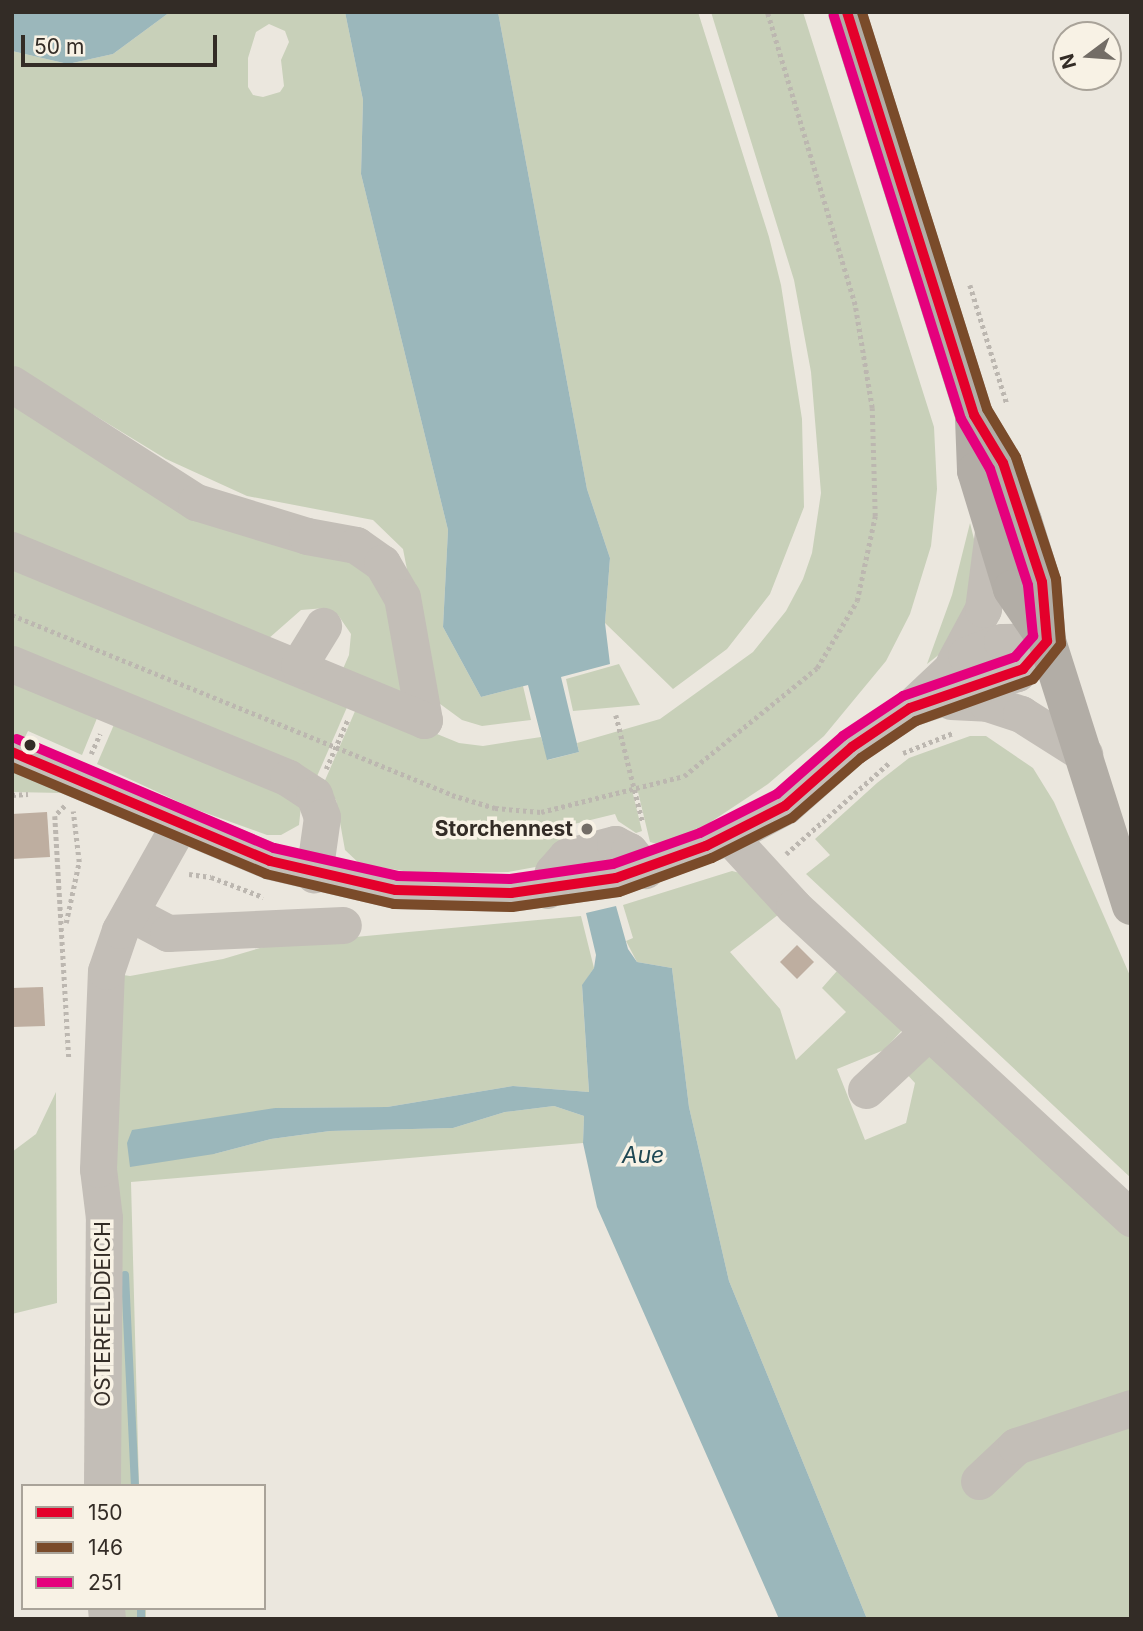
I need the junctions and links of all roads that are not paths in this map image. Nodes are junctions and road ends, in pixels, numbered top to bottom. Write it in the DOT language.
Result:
graph roads {
  1 [pos="847,12"];
  2 [pos="12,384"];
  3 [pos="974,415"];
  4 [pos="993,529"];
  5 [pos="12,550"];
  6 [pos="323,626"];
  7 [pos="1047,641"];
  8 [pos="954,663"];
  9 [pos="12,664"];
  10 [pos="299,665"];
  11 [pos="925,705"];
  12 [pos="12,752"];
  13 [pos="1084,754"];
  14 [pos="179,825"];
  15 [pos="741,848"];
  16 [pos="314,874"];
  17 [pos="1131,906"];
  18 [pos="130,913"];
  19 [pos="343,925"];
  20 [pos="929,1031"];
  21 [pos="866,1090"];
  22 [pos="1131,1218"];
  23 [pos="1131,1408"];
  24 [pos="979,1481"];
  25 [pos="102,1484"];
  1 -- 3 [label="main road"];
  2 -- 10 [label="street"];
  3 -- 4 [label="main road"];
  3 -- 7 [label="main road"];
  4 -- 7 [label="main road"];
  4 -- 8 [label="street"];
  5 -- 10 [label="street"];
  6 -- 10 [label="street"];
  7 -- 8 [label="street"];
  7 -- 11 [label="street"];
  7 -- 13 [label="main road"];
  8 -- 11 [label="street"];
  9 -- 16 [label="street"];
  11 -- 13 [label="street"];
  11 -- 15 [label="street"];
  12 -- 14 [label="street"];
  13 -- 17 [label="main road"];
  14 -- 16 [label="street"];
  14 -- 18 [label="street, OSTERFELDDEICH"];
  15 -- 16 [label="street"];
  15 -- 20 [label="street"];
  18 -- 19 [label="street"];
  18 -- 25 [label="street, OSTERFELDDEICH"];
  20 -- 21 [label="street"];
  20 -- 22 [label="street"];
  23 -- 24 [label="street"];
}
